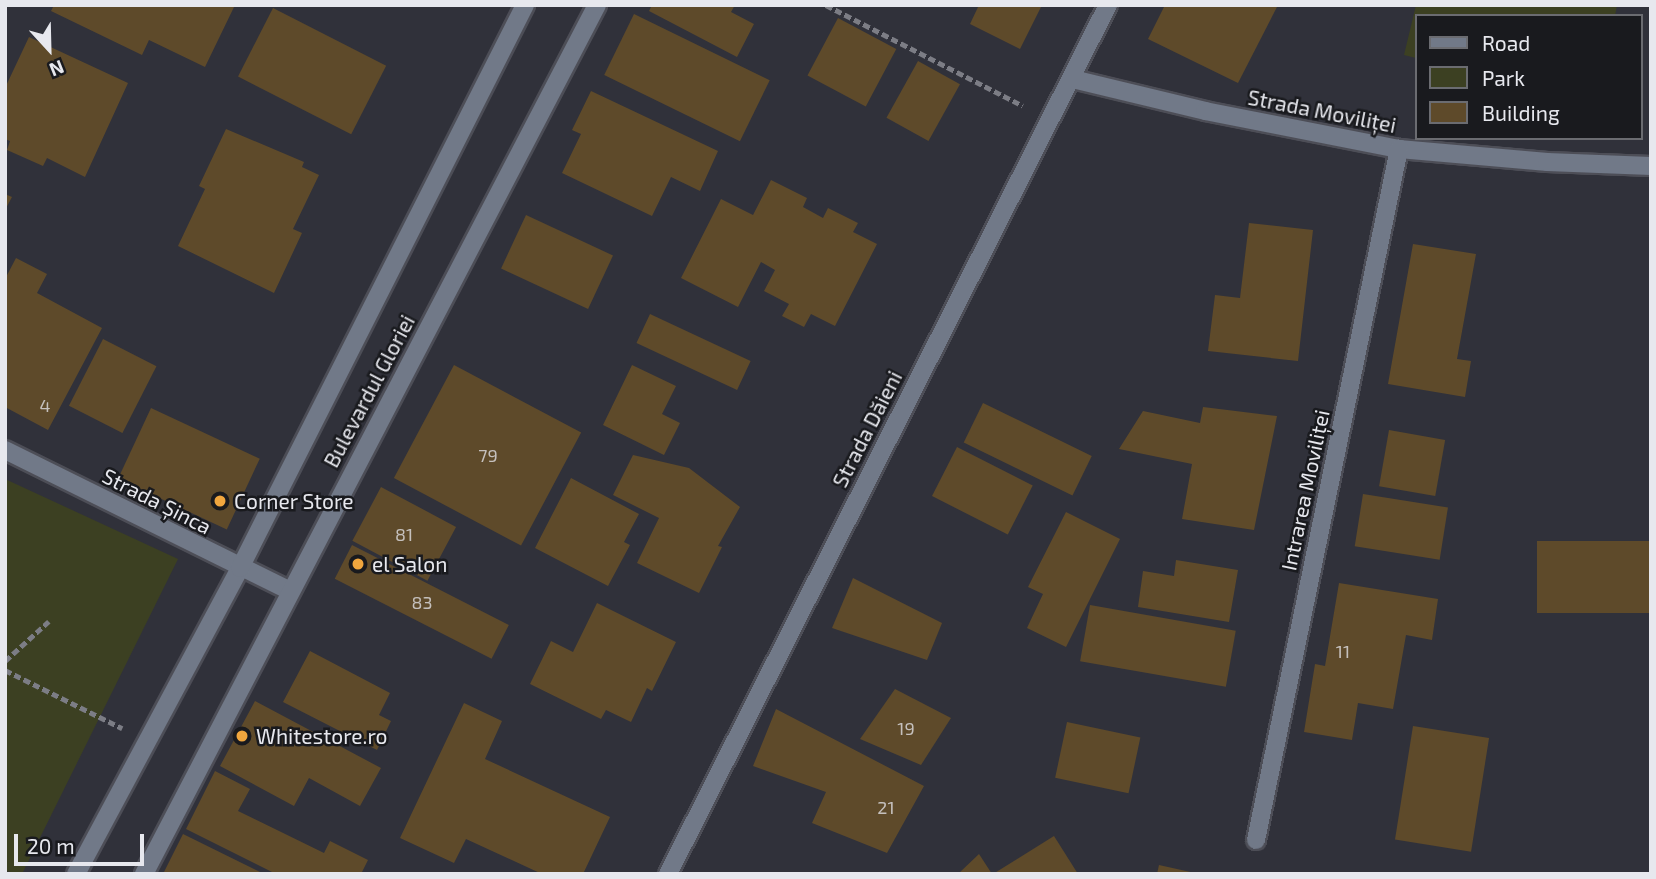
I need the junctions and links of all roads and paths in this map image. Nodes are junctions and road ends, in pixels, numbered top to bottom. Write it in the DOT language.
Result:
graph roads {
  1 [pos="525,5"];
  2 [pos="597,5"];
  3 [pos="826,5"];
  4 [pos="1108,5"];
  5 [pos="1073,79"];
  6 [pos="1049,119"];
  7 [pos="1399,149"];
  8 [pos="1651,166"];
  9 [pos="5,450"];
  10 [pos="240,568"];
  11 [pos="290,592"];
  12 [pos="49,621"];
  13 [pos="5,661"];
  14 [pos="5,670"];
  15 [pos="148,740"];
  16 [pos="1256,840"];
  17 [pos="76,874"];
  18 [pos="144,874"];
  19 [pos="668,874"];
  1 -- 10 [label="street, Bulevardul Gloriei"];
  2 -- 11 [label="street, Bulevardul Gloriei"];
  3 -- 6 [label="path"];
  4 -- 5 [label="street, Strada Dăieni"];
  5 -- 6 [label="street, Strada Dăieni"];
  5 -- 7 [label="street, Strada Moviliței"];
  6 -- 19 [label="street, Strada Dăieni"];
  7 -- 8 [label="street, Strada Moviliței"];
  7 -- 16 [label="street, Intrarea Moviliței"];
  9 -- 10 [label="street, Strada Șinca"];
  10 -- 11 [label="street, Strada Șinca"];
  10 -- 15 [label="street, Bulevardul Gloriei"];
  11 -- 18 [label="street, Bulevardul Gloriei"];
  12 -- 13 [label="path"];
  14 -- 15 [label="path"];
  15 -- 17 [label="street, Bulevardul Gloriei"];
}
